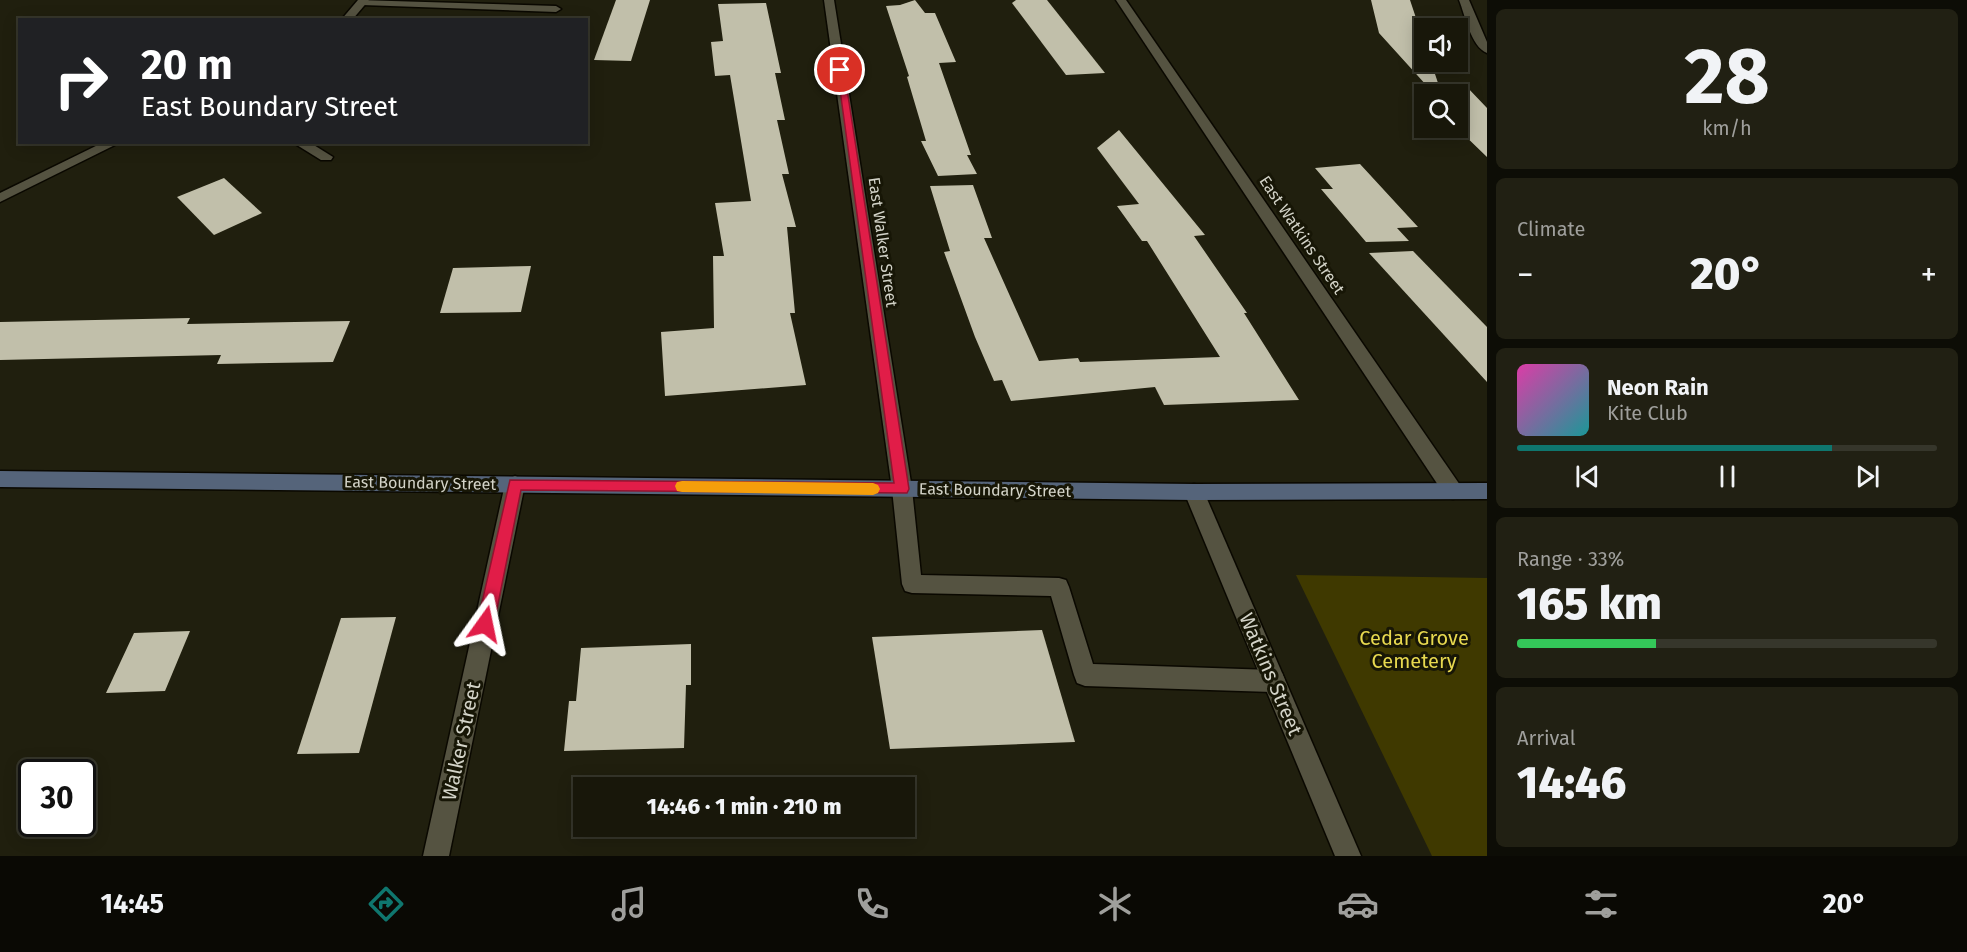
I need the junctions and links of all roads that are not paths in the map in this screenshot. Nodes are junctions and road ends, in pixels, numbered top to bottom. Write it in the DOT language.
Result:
graph roads {
  1 [pos="829,0"];
  2 [pos="1121,0"];
  3 [pos="1464,0"];
  4 [pos="363,1"];
  5 [pos="556,9"];
  6 [pos="348,18"];
  7 [pos="1487,50"];
  8 [pos="112,144"];
  9 [pos="302,144"];
  10 [pos="326,157"];
  11 [pos="0,198"];
  12 [pos="0,479"];
  13 [pos="515,484"];
  14 [pos="902,489"];
  15 [pos="1453,491"];
  16 [pos="1487,491"];
  17 [pos="1194,492"];
  18 [pos="1274,681"];
  19 [pos="436,856"];
  20 [pos="1348,856"];
  1 -- 14 [label="street, East Walker Street"];
  2 -- 15 [label="street, East Watkins Street"];
  3 -- 7 [label="street"];
  4 -- 5 [label="street"];
  4 -- 6 [label="street"];
  8 -- 11 [label="street"];
  9 -- 10 [label="street"];
  12 -- 13 [label="main road, East Boundary Street"];
  13 -- 14 [label="main road, East Boundary Street"];
  13 -- 19 [label="street, Walker Street"];
  14 -- 17 [label="main road, East Boundary Street"];
  14 -- 18 [label="street, East Walker Street"];
  15 -- 16 [label="main road, East Boundary Street"];
  15 -- 17 [label="main road, East Boundary Street"];
  17 -- 18 [label="street, Watkins Street"];
  18 -- 20 [label="street, Watkins Street"];
}
